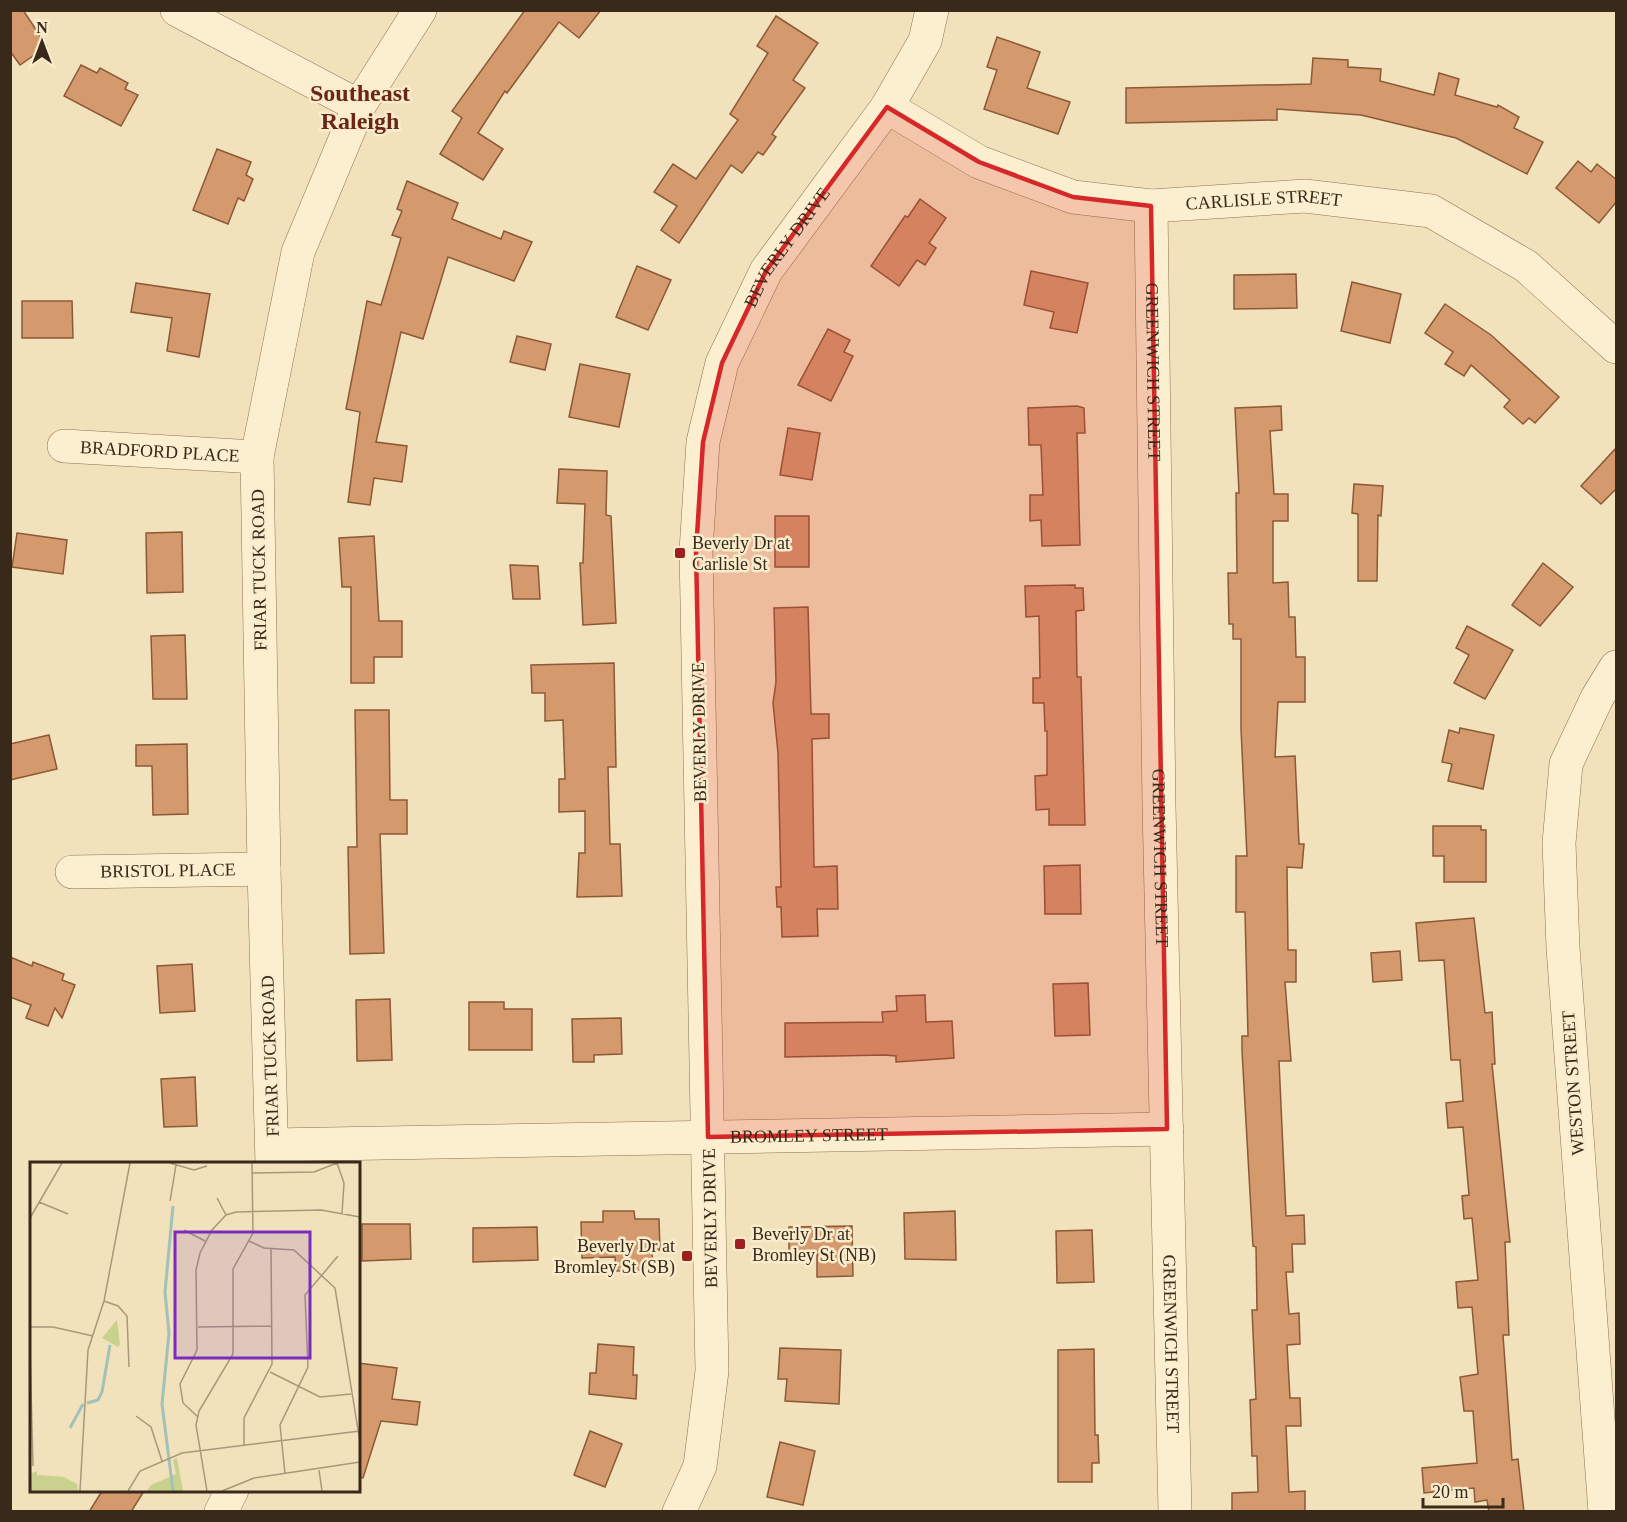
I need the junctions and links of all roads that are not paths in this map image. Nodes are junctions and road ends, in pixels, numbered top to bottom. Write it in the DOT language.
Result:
graph roads {
  1 [pos="177,10"];
  2 [pos="420,10"];
  3 [pos="932,10"];
  4 [pos="358,106"];
  5 [pos="887,107"];
  6 [pos="1151,206"];
  7 [pos="1617,347"];
  8 [pos="64,446"];
  9 [pos="257,457"];
  10 [pos="1617,667"];
  11 [pos="264,869"];
  12 [pos="72,872"];
  13 [pos="1167,1129"];
  14 [pos="708,1137"];
  15 [pos="272,1154"];
  16 [pos="231,1492"];
  17 [pos="221,1512"];
  18 [pos="679,1512"];
  19 [pos="1175,1512"];
  20 [pos="1605,1512"];
  1 -- 4 [label="street"];
  2 -- 4 [label="street, FRIAR TUCK ROAD"];
  3 -- 5 [label="street, BEVERLY DRIVE"];
  4 -- 9 [label="street, FRIAR TUCK ROAD"];
  5 -- 6 [label="street, CARLISLE STREET"];
  5 -- 14 [label="street, BEVERLY DRIVE"];
  6 -- 7 [label="street, CARLISLE STREET"];
  6 -- 13 [label="street, GREENWICH STREET"];
  8 -- 9 [label="street, BRADFORD PLACE"];
  9 -- 11 [label="street, FRIAR TUCK ROAD"];
  10 -- 20 [label="street, WESTON STREET"];
  11 -- 12 [label="street, BRISTOL PLACE"];
  11 -- 15 [label="street, FRIAR TUCK ROAD"];
  13 -- 14 [label="street, BROMLEY STREET"];
  13 -- 19 [label="street, GREENWICH STREET"];
  14 -- 15 [label="street, BROMLEY STREET"];
  14 -- 18 [label="street, BEVERLY DRIVE"];
  16 -- 17 [label="street"];
}
